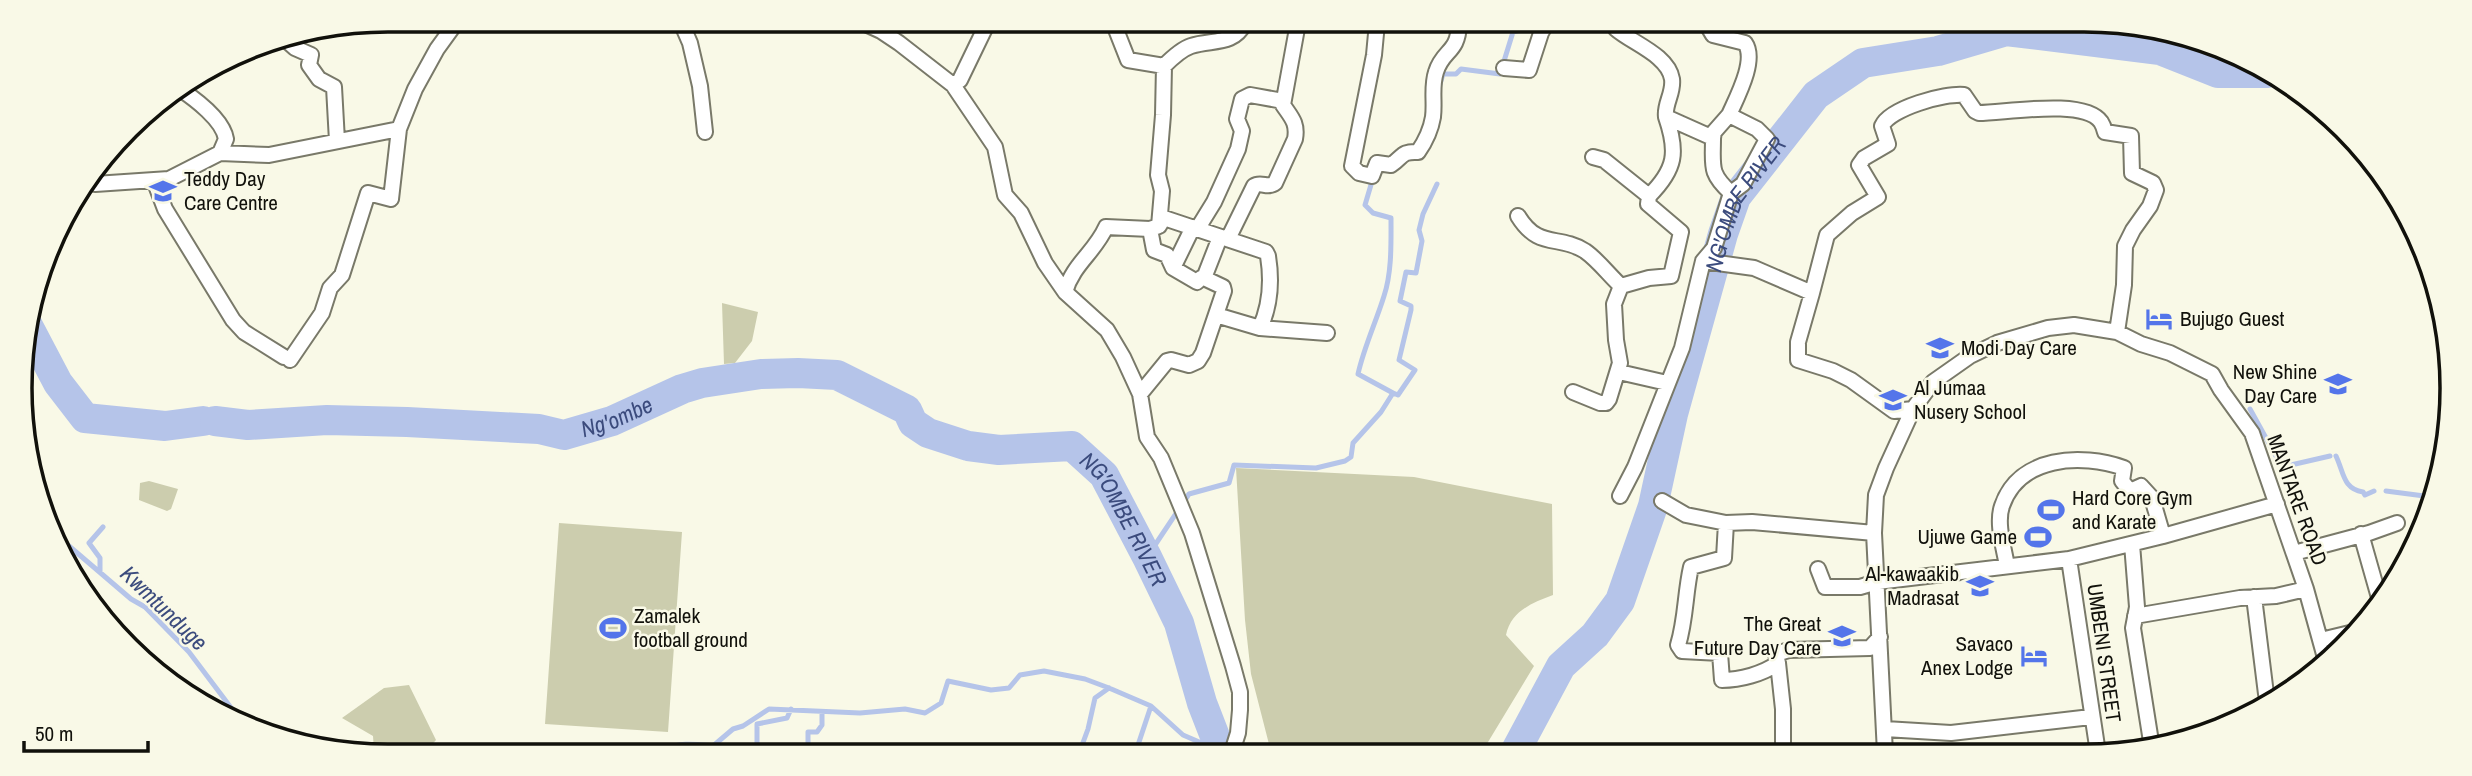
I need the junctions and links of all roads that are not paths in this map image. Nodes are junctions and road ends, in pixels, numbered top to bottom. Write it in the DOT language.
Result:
graph roads {
  1 [pos="449,32"];
  2 [pos="685,32"];
  3 [pos="883,32"];
  4 [pos="983,32"];
  5 [pos="1117,32"];
  6 [pos="1239,32"];
  7 [pos="1296,32"];
  8 [pos="1376,32"];
  9 [pos="1457,32"];
  10 [pos="1542,32"];
  11 [pos="1620,32"];
  12 [pos="1712,32"];
  13 [pos="292,45"];
  14 [pos="1164,66"];
  15 [pos="1504,68"];
  16 [pos="953,85"];
  17 [pos="187,94"];
  18 [pos="1283,102"];
  19 [pos="1729,115"];
  20 [pos="1666,117"];
  21 [pos="399,130"];
  22 [pos="705,132"];
  23 [pos="1713,138"];
  24 [pos="337,141"];
  25 [pos="220,153"];
  26 [pos="1593,157"];
  27 [pos="154,180"];
  28 [pos="96,184"];
  29 [pos="1731,193"];
  30 [pos="1649,195"];
  31 [pos="1518,216"];
  32 [pos="1154,227"];
  33 [pos="1196,227"];
  34 [pos="1224,238"];
  35 [pos="1703,261"];
  36 [pos="1173,268"];
  37 [pos="1204,278"];
  38 [pos="1621,286"];
  39 [pos="1065,292"];
  40 [pos="1812,293"];
  41 [pos="1216,315"];
  42 [pos="1260,328"];
  43 [pos="2117,332"];
  44 [pos="1327,333"];
  45 [pos="1619,373"];
  46 [pos="1668,383"];
  47 [pos="1573,392"];
  48 [pos="1140,394"];
  49 [pos="1913,409"];
  50 [pos="1620,496"];
  51 [pos="1662,501"];
  52 [pos="2277,504"];
  53 [pos="1726,523"];
  54 [pos="2397,523"];
  55 [pos="1874,533"];
  56 [pos="2361,534"];
  57 [pos="2164,536"];
  58 [pos="2132,544"];
  59 [pos="2294,553"];
  60 [pos="2069,559"];
  61 [pos="2007,566"];
  62 [pos="1818,569"];
  63 [pos="1877,582"];
  64 [pos="2306,589"];
  65 [pos="2377,590"];
  66 [pos="2254,597"];
  67 [pos="2135,616"];
  68 [pos="2340,635"];
  69 [pos="1880,637"];
  70 [pos="2321,640"];
  71 [pos="2324,652"];
  72 [pos="1777,663"];
  73 [pos="2266,694"];
  74 [pos="2091,717"];
  75 [pos="1885,729"];
  76 [pos="2150,738"];
  77 [pos="1235,744"];
  78 [pos="1783,744"];
  79 [pos="1885,744"];
  80 [pos="2096,744"];
  1 -- 21 [label="street"];
  2 -- 22 [label="street"];
  3 -- 16 [label="street"];
  4 -- 16 [label="street"];
  5 -- 14 [label="street"];
  6 -- 14 [label="street"];
  7 -- 18 [label="street"];
  8 -- 9 [label="street"];
  10 -- 15 [label="street"];
  11 -- 20 [label="street"];
  12 -- 19 [label="street"];
  13 -- 24 [label="street"];
  14 -- 32 [label="street"];
  16 -- 39 [label="street"];
  17 -- 25 [label="street"];
  18 -- 33 [label="street"];
  18 -- 34 [label="street"];
  19 -- 23 [label="street"];
  19 -- 29 [label="street"];
  20 -- 23 [label="street"];
  20 -- 30 [label="street"];
  21 -- 24 [label="street"];
  21 -- 27 [label="street"];
  23 -- 29 [label="street"];
  24 -- 25 [label="street"];
  25 -- 27 [label="street"];
  26 -- 30 [label="street"];
  27 -- 28 [label="street"];
  29 -- 35 [label="street"];
  30 -- 38 [label="street"];
  31 -- 38 [label="street"];
  32 -- 33 [label="street"];
  32 -- 36 [label="street"];
  32 -- 39 [label="street"];
  33 -- 34 [label="street"];
  33 -- 36 [label="street"];
  34 -- 37 [label="street"];
  34 -- 42 [label="street"];
  35 -- 40 [label="street"];
  35 -- 46 [label="street"];
  36 -- 37 [label="street"];
  37 -- 41 [label="street"];
  38 -- 45 [label="street"];
  39 -- 48 [label="street"];
  40 -- 43 [label="street"];
  40 -- 49 [label="street"];
  41 -- 42 [label="street"];
  41 -- 48 [label="street"];
  42 -- 44 [label="street"];
  43 -- 49 [label="street, MANTARE ROAD"];
  43 -- 52 [label="street, MANTARE ROAD"];
  45 -- 46 [label="street"];
  45 -- 47 [label="street"];
  46 -- 50 [label="street"];
  48 -- 77 [label="street"];
  49 -- 55 [label="street, MANTARE ROAD"];
  51 -- 53 [label="street"];
  52 -- 57 [label="street"];
  52 -- 59 [label="street, MANTARE ROAD"];
  53 -- 55 [label="street"];
  53 -- 72 [label="street"];
  54 -- 56 [label="street"];
  55 -- 63 [label="street, MANTARE ROAD"];
  56 -- 59 [label="street"];
  56 -- 65 [label="street"];
  57 -- 58 [label="street"];
  57 -- 61 [label="street"];
  58 -- 60 [label="street"];
  58 -- 67 [label="street"];
  59 -- 64 [label="street, MANTARE ROAD"];
  60 -- 61 [label="street"];
  60 -- 74 [label="street, UMBENI STREET"];
  61 -- 63 [label="street"];
  62 -- 63 [label="street"];
  63 -- 69 [label="street, MANTARE ROAD"];
  64 -- 66 [label="street"];
  64 -- 70 [label="street, MANTARE ROAD"];
  66 -- 67 [label="street"];
  66 -- 73 [label="street"];
  67 -- 76 [label="street"];
  68 -- 70 [label="street"];
  69 -- 72 [label="street"];
  69 -- 75 [label="street, MANTARE ROAD"];
  70 -- 71 [label="street, MANTARE ROAD"];
  72 -- 78 [label="street"];
  74 -- 75 [label="street"];
  74 -- 80 [label="street, UMBENI STREET"];
  75 -- 79 [label="street, MANTARE ROAD"];
}
